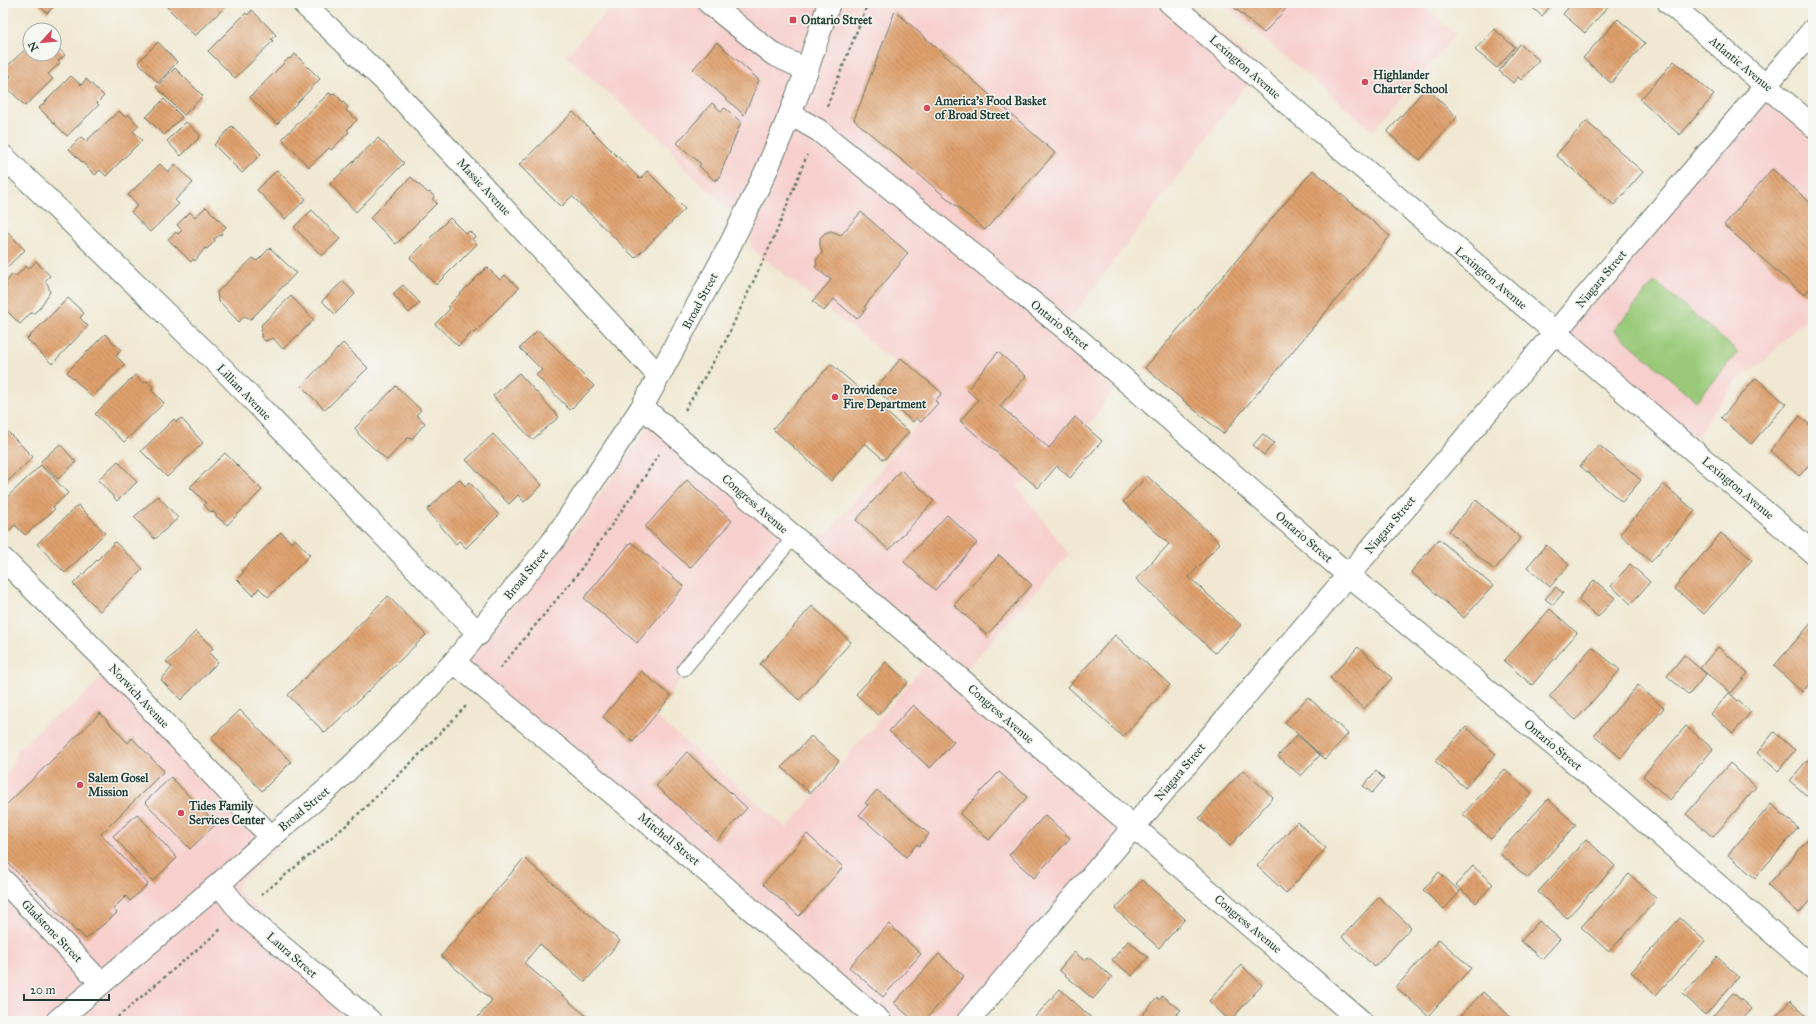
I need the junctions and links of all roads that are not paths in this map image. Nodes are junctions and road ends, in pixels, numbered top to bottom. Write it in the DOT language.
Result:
graph roads {
  1 [pos="303,3"];
  2 [pos="709,3"];
  3 [pos="829,3"];
  4 [pos="1170,3"];
  5 [pos="1669,3"];
  6 [pos="1813,30"];
  7 [pos="807,70"];
  8 [pos="1766,86"];
  9 [pos="790,114"];
  10 [pos="1813,126"];
  11 [pos="3,156"];
  12 [pos="1555,332"];
  13 [pos="659,376"];
  14 [pos="642,407"];
  15 [pos="794,537"];
  16 [pos="1813,552"];
  17 [pos="3,559"];
  18 [pos="1348,575"];
  19 [pos="479,634"];
  20 [pos="454,662"];
  21 [pos="684,669"];
  22 [pos="1134,827"];
  23 [pos="271,837"];
  24 [pos="3,880"];
  25 [pos="219,884"];
  26 [pos="1813,968"];
  27 [pos="101,983"];
  28 [pos="57,1021"];
  29 [pos="370,1021"];
  30 [pos="880,1021"];
  31 [pos="968,1021"];
  32 [pos="1361,1021"];
  1 -- 13 [label="street, Massie Avenue"];
  2 -- 7 [label="street"];
  3 -- 7 [label="street, Broad Street"];
  4 -- 12 [label="street, Lexington Avenue"];
  5 -- 8 [label="street, Atlantic Avenue"];
  6 -- 8 [label="street, Niagara Street"];
  7 -- 9 [label="street, Broad Street"];
  8 -- 10 [label="street, Atlantic Avenue"];
  8 -- 12 [label="street, Niagara Street"];
  9 -- 13 [label="street, Broad Street"];
  9 -- 18 [label="street, Ontario Street"];
  11 -- 19 [label="street, Lillian Avenue"];
  12 -- 16 [label="street, Lexington Avenue"];
  12 -- 18 [label="street, Niagara Street"];
  13 -- 14 [label="street, Broad Street"];
  14 -- 15 [label="street, Congress Avenue"];
  14 -- 19 [label="street, Broad Street"];
  15 -- 21 [label="lane"];
  15 -- 22 [label="street, Congress Avenue"];
  17 -- 23 [label="street, Norwich Avenue"];
  18 -- 22 [label="street, Niagara Street"];
  18 -- 26 [label="street, Ontario Street"];
  19 -- 20 [label="street, Broad Street"];
  20 -- 23 [label="street, Broad Street"];
  20 -- 30 [label="street, Mitchell Street"];
  22 -- 31 [label="street, Niagara Street"];
  22 -- 32 [label="street, Congress Avenue"];
  23 -- 25 [label="street, Broad Street"];
  24 -- 27 [label="street, Gladstone Street"];
  25 -- 27 [label="street, Broad Street"];
  25 -- 29 [label="street, Laura Street"];
  27 -- 28 [label="street, Broad Street"];
}
